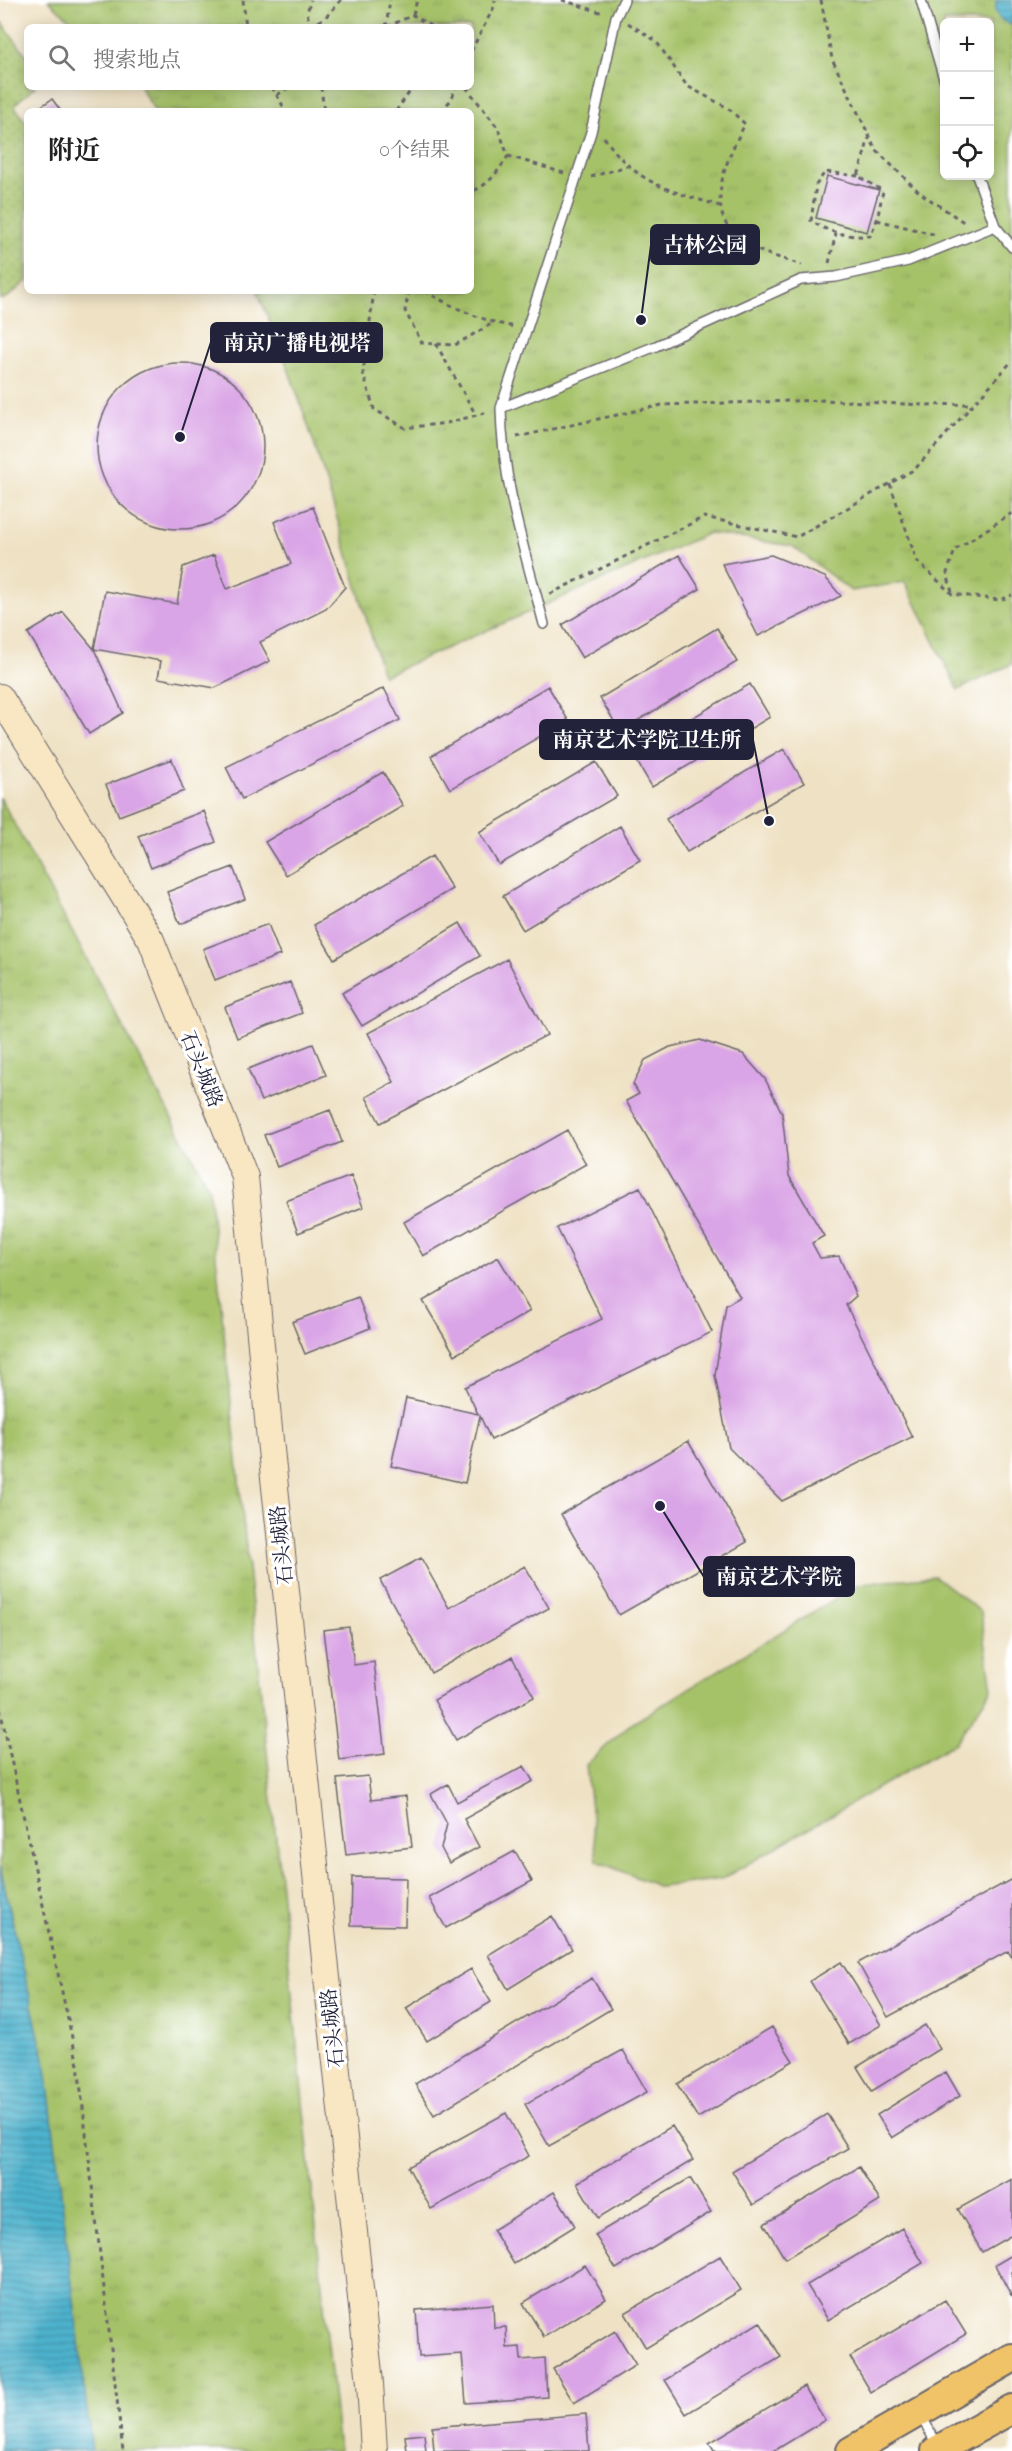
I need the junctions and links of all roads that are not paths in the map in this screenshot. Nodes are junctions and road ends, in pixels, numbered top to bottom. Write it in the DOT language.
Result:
graph roads {
  1 [pos="624,0"];
  2 [pos="921,0"];
  3 [pos="943,72"];
  4 [pos="978,180"];
  5 [pos="995,226"];
  6 [pos="1012,247"];
  7 [pos="501,408"];
  8 [pos="544,624"];
  9 [pos="0,697"];
  10 [pos="1012,2358"];
  11 [pos="1012,2409"];
  12 [pos="919,2412"];
  13 [pos="939,2450"];
  14 [pos="374,2451"];
  15 [pos="851,2451"];
  1 -- 7 [label="lane"];
  2 -- 3 [label="lane"];
  4 -- 5 [label="lane"];
  5 -- 6 [label="lane"];
  5 -- 7 [label="lane"];
  7 -- 8 [label="lane"];
  9 -- 14 [label="street, 石头城路"];
  10 -- 12 [label="main road"];
  11 -- 13 [label="main road"];
  12 -- 13 [label="lane"];
  12 -- 15 [label="main road"];
}
